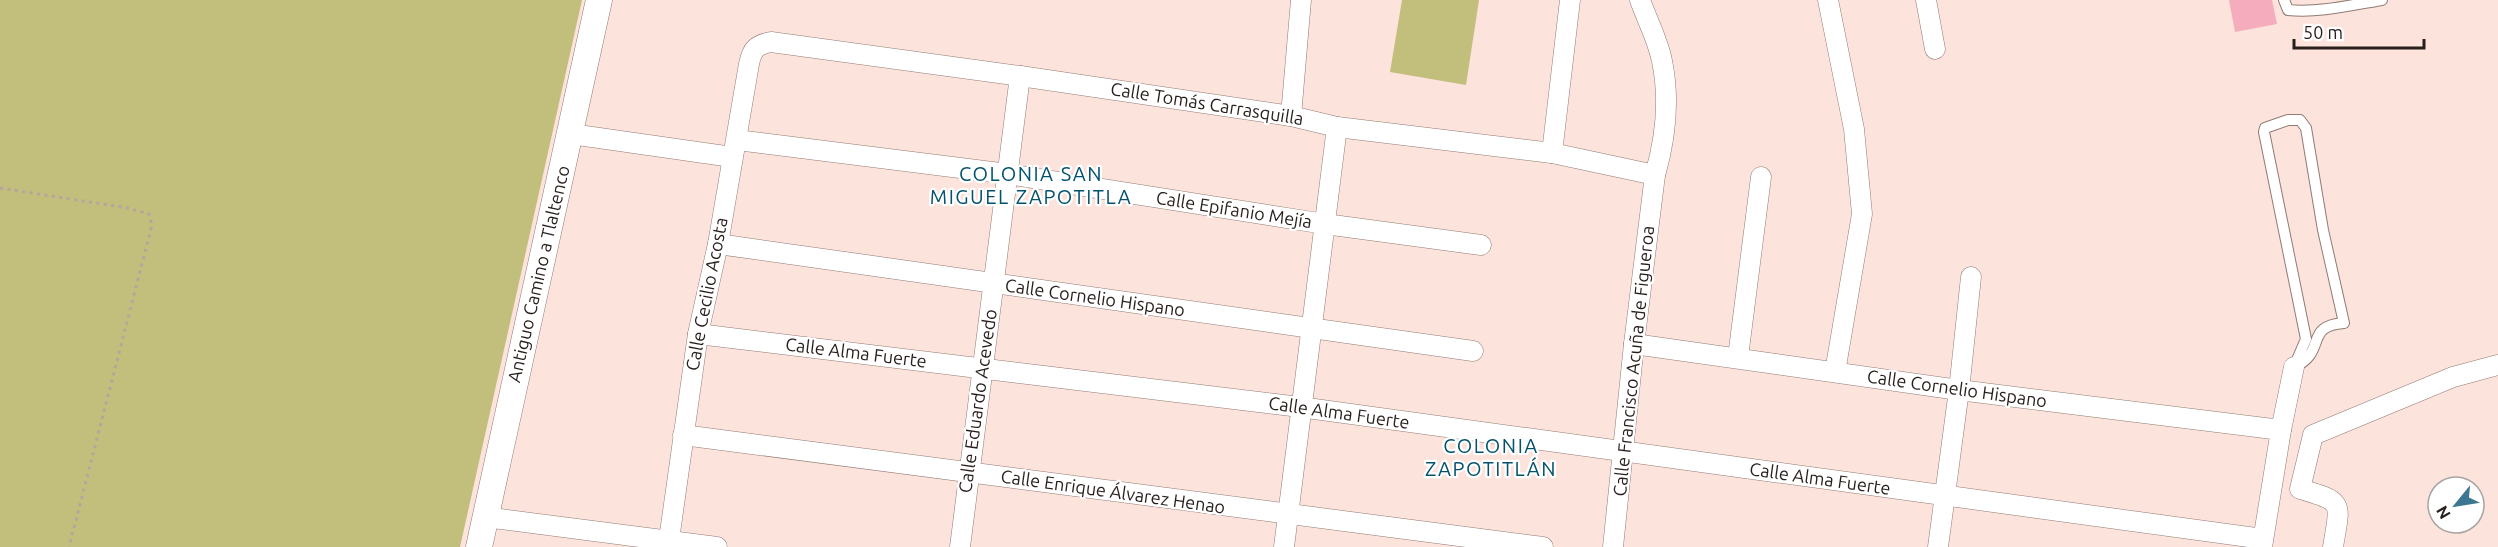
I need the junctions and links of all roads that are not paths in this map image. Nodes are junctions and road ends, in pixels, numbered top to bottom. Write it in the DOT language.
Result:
graph roads {
  1 [pos="599,0"];
  2 [pos="1301,0"];
  3 [pos="1570,0"];
  4 [pos="1640,0"];
  5 [pos="1828,0"];
  6 [pos="1926,0"];
  7 [pos="2284,0"];
  8 [pos="2382,0"];
  9 [pos="758,45"];
  10 [pos="1935,49"];
  11 [pos="1020,76"];
  12 [pos="1291,116"];
  13 [pos="1337,126"];
  14 [pos="571,134"];
  15 [pos="735,149"];
  16 [pos="1552,153"];
  17 [pos="1008,174"];
  18 [pos="1655,175"];
  19 [pos="1761,177"];
  20 [pos="1325,224"];
  21 [pos="718,243"];
  22 [pos="1481,245"];
  23 [pos="1971,277"];
  24 [pos="994,284"];
  25 [pos="1313,329"];
  26 [pos="698,334"];
  27 [pos="1634,344"];
  28 [pos="1473,351"];
  29 [pos="1738,357"];
  30 [pos="2498,365"];
  31 [pos="2294,367"];
  32 [pos="982,369"];
  33 [pos="1835,372"];
  34 [pos="1959,390"];
  35 [pos="1300,407"];
  36 [pos="2281,430"];
  37 [pos="683,435"];
  38 [pos="1623,453"];
  39 [pos="967,473"];
  40 [pos="1945,497"];
  41 [pos="1289,515"];
  42 [pos="485,517"];
  43 [pos="2263,543"];
  44 [pos="668,544"];
  45 [pos="479,547"];
  46 [pos="717,547"];
  47 [pos="960,547"];
  48 [pos="1284,547"];
  49 [pos="1543,547"];
  50 [pos="1613,547"];
  51 [pos="1938,547"];
  52 [pos="2333,547"];
  1 -- 14 [label="street, Antiguo Camino a Tlaltenco"];
  2 -- 12 [label="street"];
  3 -- 16 [label="street"];
  4 -- 18 [label="street, Calle Francisco Acuña de Figueroa"];
  5 -- 33 [label="street"];
  6 -- 10 [label="street"];
  7 -- 8 [label="lane"];
  9 -- 11 [label="street, Calle Tomás Carrasquilla"];
  9 -- 15 [label="street, Calle Cecilio Acosta"];
  11 -- 12 [label="street, Calle Tomás Carrasquilla"];
  11 -- 17 [label="street, Calle Eduardo Acevedo"];
  12 -- 13 [label="street, Calle Tomás Carrasquilla"];
  13 -- 16 [label="street, Calle Tomás Carrasquilla"];
  13 -- 20 [label="street"];
  14 -- 15 [label="street, Calle Epifanio Mejía"];
  14 -- 42 [label="street, Antiguo Camino a Tlaltenco"];
  15 -- 17 [label="street, Calle Epifanio Mejía"];
  15 -- 21 [label="street, Calle Cecilio Acosta"];
  16 -- 18 [label="street, Calle Tomás Carrasquilla"];
  17 -- 20 [label="street, Calle Epifanio Mejía"];
  17 -- 24 [label="street, Calle Eduardo Acevedo"];
  18 -- 27 [label="street, Calle Francisco Acuña de Figueroa"];
  19 -- 29 [label="street"];
  20 -- 22 [label="street, Calle Epifanio Mejía"];
  20 -- 25 [label="street"];
  21 -- 24 [label="street, Calle Cornelio Hispano"];
  21 -- 26 [label="street, Calle Cecilio Acosta"];
  23 -- 34 [label="street"];
  24 -- 25 [label="street, Calle Cornelio Hispano"];
  24 -- 32 [label="street, Calle Eduardo Acevedo"];
  25 -- 28 [label="street, Calle Cornelio Hispano"];
  25 -- 35 [label="street"];
  26 -- 32 [label="street, Calle Alma Fuerte"];
  26 -- 37 [label="street, Calle Cecilio Acosta"];
  27 -- 29 [label="street, Calle Cornelio Hispano"];
  27 -- 38 [label="street, Calle Francisco Acuña de Figueroa"];
  29 -- 33 [label="street, Calle Cornelio Hispano"];
  30 -- 52 [label="street"];
  31 -- 31 [label="lane"];
  31 -- 36 [label="street"];
  32 -- 35 [label="street, Calle Alma Fuerte"];
  32 -- 39 [label="street, Calle Eduardo Acevedo"];
  33 -- 34 [label="street, Calle Cornelio Hispano"];
  34 -- 36 [label="street, Calle Cornelio Hispano"];
  34 -- 40 [label="street"];
  35 -- 38 [label="street, Calle Alma Fuerte"];
  35 -- 41 [label="street"];
  36 -- 43 [label="street"];
  37 -- 39 [label="street, Calle Enrique Álvarez Henao"];
  37 -- 44 [label="street, Calle Cecilio Acosta"];
  38 -- 40 [label="street, Calle Alma Fuerte"];
  38 -- 50 [label="street, Calle Francisco Acuña de Figueroa"];
  39 -- 41 [label="street, Calle Enrique Álvarez Henao"];
  39 -- 47 [label="street, Calle Eduardo Acevedo"];
  40 -- 43 [label="street, Calle Alma Fuerte"];
  40 -- 51 [label="street"];
  41 -- 48 [label="street"];
  41 -- 49 [label="street, Calle Enrique Álvarez Henao"];
  42 -- 44 [label="street"];
  42 -- 45 [label="street, Antiguo Camino a Tlaltenco"];
  44 -- 46 [label="street"];
}
